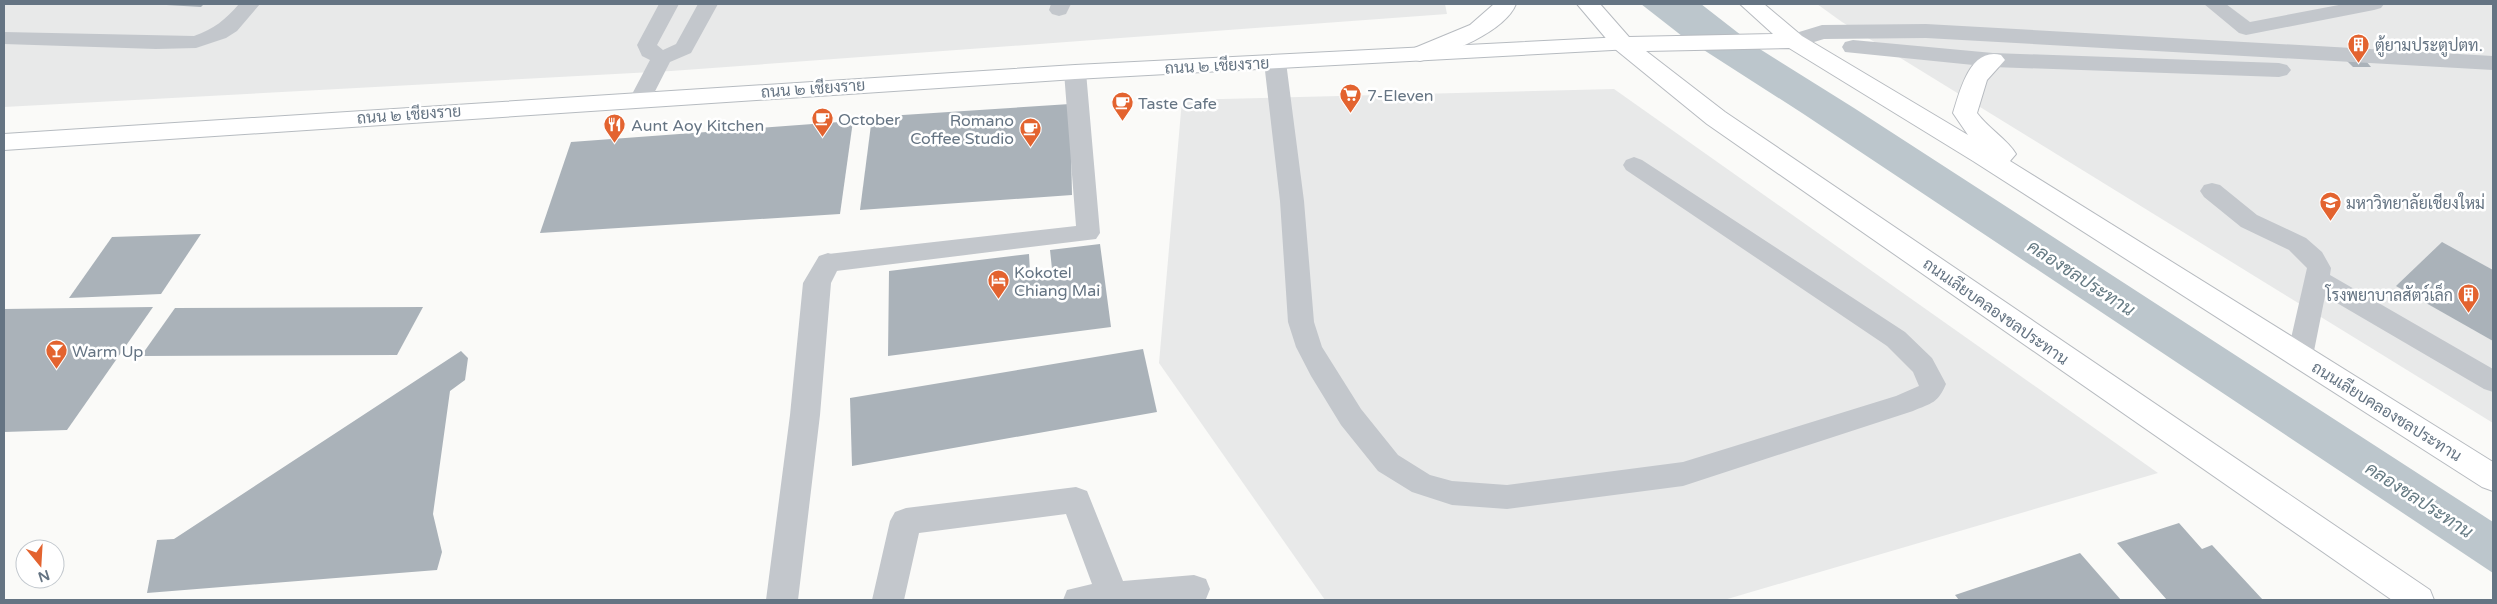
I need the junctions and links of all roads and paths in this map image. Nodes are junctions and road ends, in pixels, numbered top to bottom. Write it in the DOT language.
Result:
graph roads {
  1 [pos="250,4"];
  2 [pos="669,4"];
  3 [pos="708,4"];
  4 [pos="1504,4"];
  5 [pos="1588,4"];
  6 [pos="1751,4"];
  7 [pos="2214,4"];
  8 [pos="2374,4"];
  9 [pos="4,38"];
  10 [pos="1786,42"];
  11 [pos="1623,44"];
  12 [pos="1420,54"];
  13 [pos="662,58"];
  14 [pos="1993,60"];
  15 [pos="1275,62"];
  16 [pos="2493,64"];
  17 [pos="1075,72"];
  18 [pos="2493,77"];
  19 [pos="642,98"];
  20 [pos="4,142"];
  21 [pos="1634,165"];
  22 [pos="2212,191"];
  23 [pos="2066,208"];
  24 [pos="828,263"];
  25 [pos="2317,278"];
  26 [pos="2300,356"];
  27 [pos="2493,382"];
  28 [pos="2493,478"];
  29 [pos="1194,589"];
  30 [pos="1113,597"];
  31 [pos="782,600"];
  32 [pos="888,600"];
  33 [pos="1079,600"];
  34 [pos="2418,600"];
  1 -- 9 [label="lane"];
  2 -- 13 [label="lane"];
  3 -- 13 [label="lane"];
  4 -- 12 [label="main road"];
  5 -- 11 [label="main road, ถนนเลียบคลองชลประทาน"];
  6 -- 10 [label="main road, ถนนเลียบคลองชลประทาน"];
  7 -- 8 [label="lane"];
  10 -- 11 [label="main road, ถนน ๒ เชียงราย"];
  10 -- 14 [label="street"];
  10 -- 16 [label="street"];
  10 -- 23 [label="main road, ถนนเลียบคลองชลประทาน"];
  11 -- 12 [label="main road, ถนน ๒ เชียงราย"];
  11 -- 34 [label="main road, ถนนเลียบคลองชลประทาน"];
  12 -- 15 [label="main road, ถนน ๒ เชียงราย"];
  13 -- 19 [label="lane"];
  14 -- 18 [label="street"];
  14 -- 23 [label="main road"];
  15 -- 17 [label="main road, ถนน ๒ เชียงราย"];
  15 -- 21 [label="lane"];
  17 -- 19 [label="main road, ถนน ๒ เชียงราย"];
  17 -- 24 [label="lane"];
  19 -- 20 [label="main road, ถนน ๒ เชียงราย"];
  22 -- 25 [label="lane"];
  23 -- 26 [label="main road, ถนนเลียบคลองชลประทาน"];
  24 -- 31 [label="street"];
  25 -- 26 [label="lane"];
  25 -- 27 [label="lane"];
  26 -- 28 [label="main road, ถนนเลียบคลองชลประทาน"];
  29 -- 30 [label="street"];
  30 -- 32 [label="street"];
  30 -- 33 [label="street"];
}
